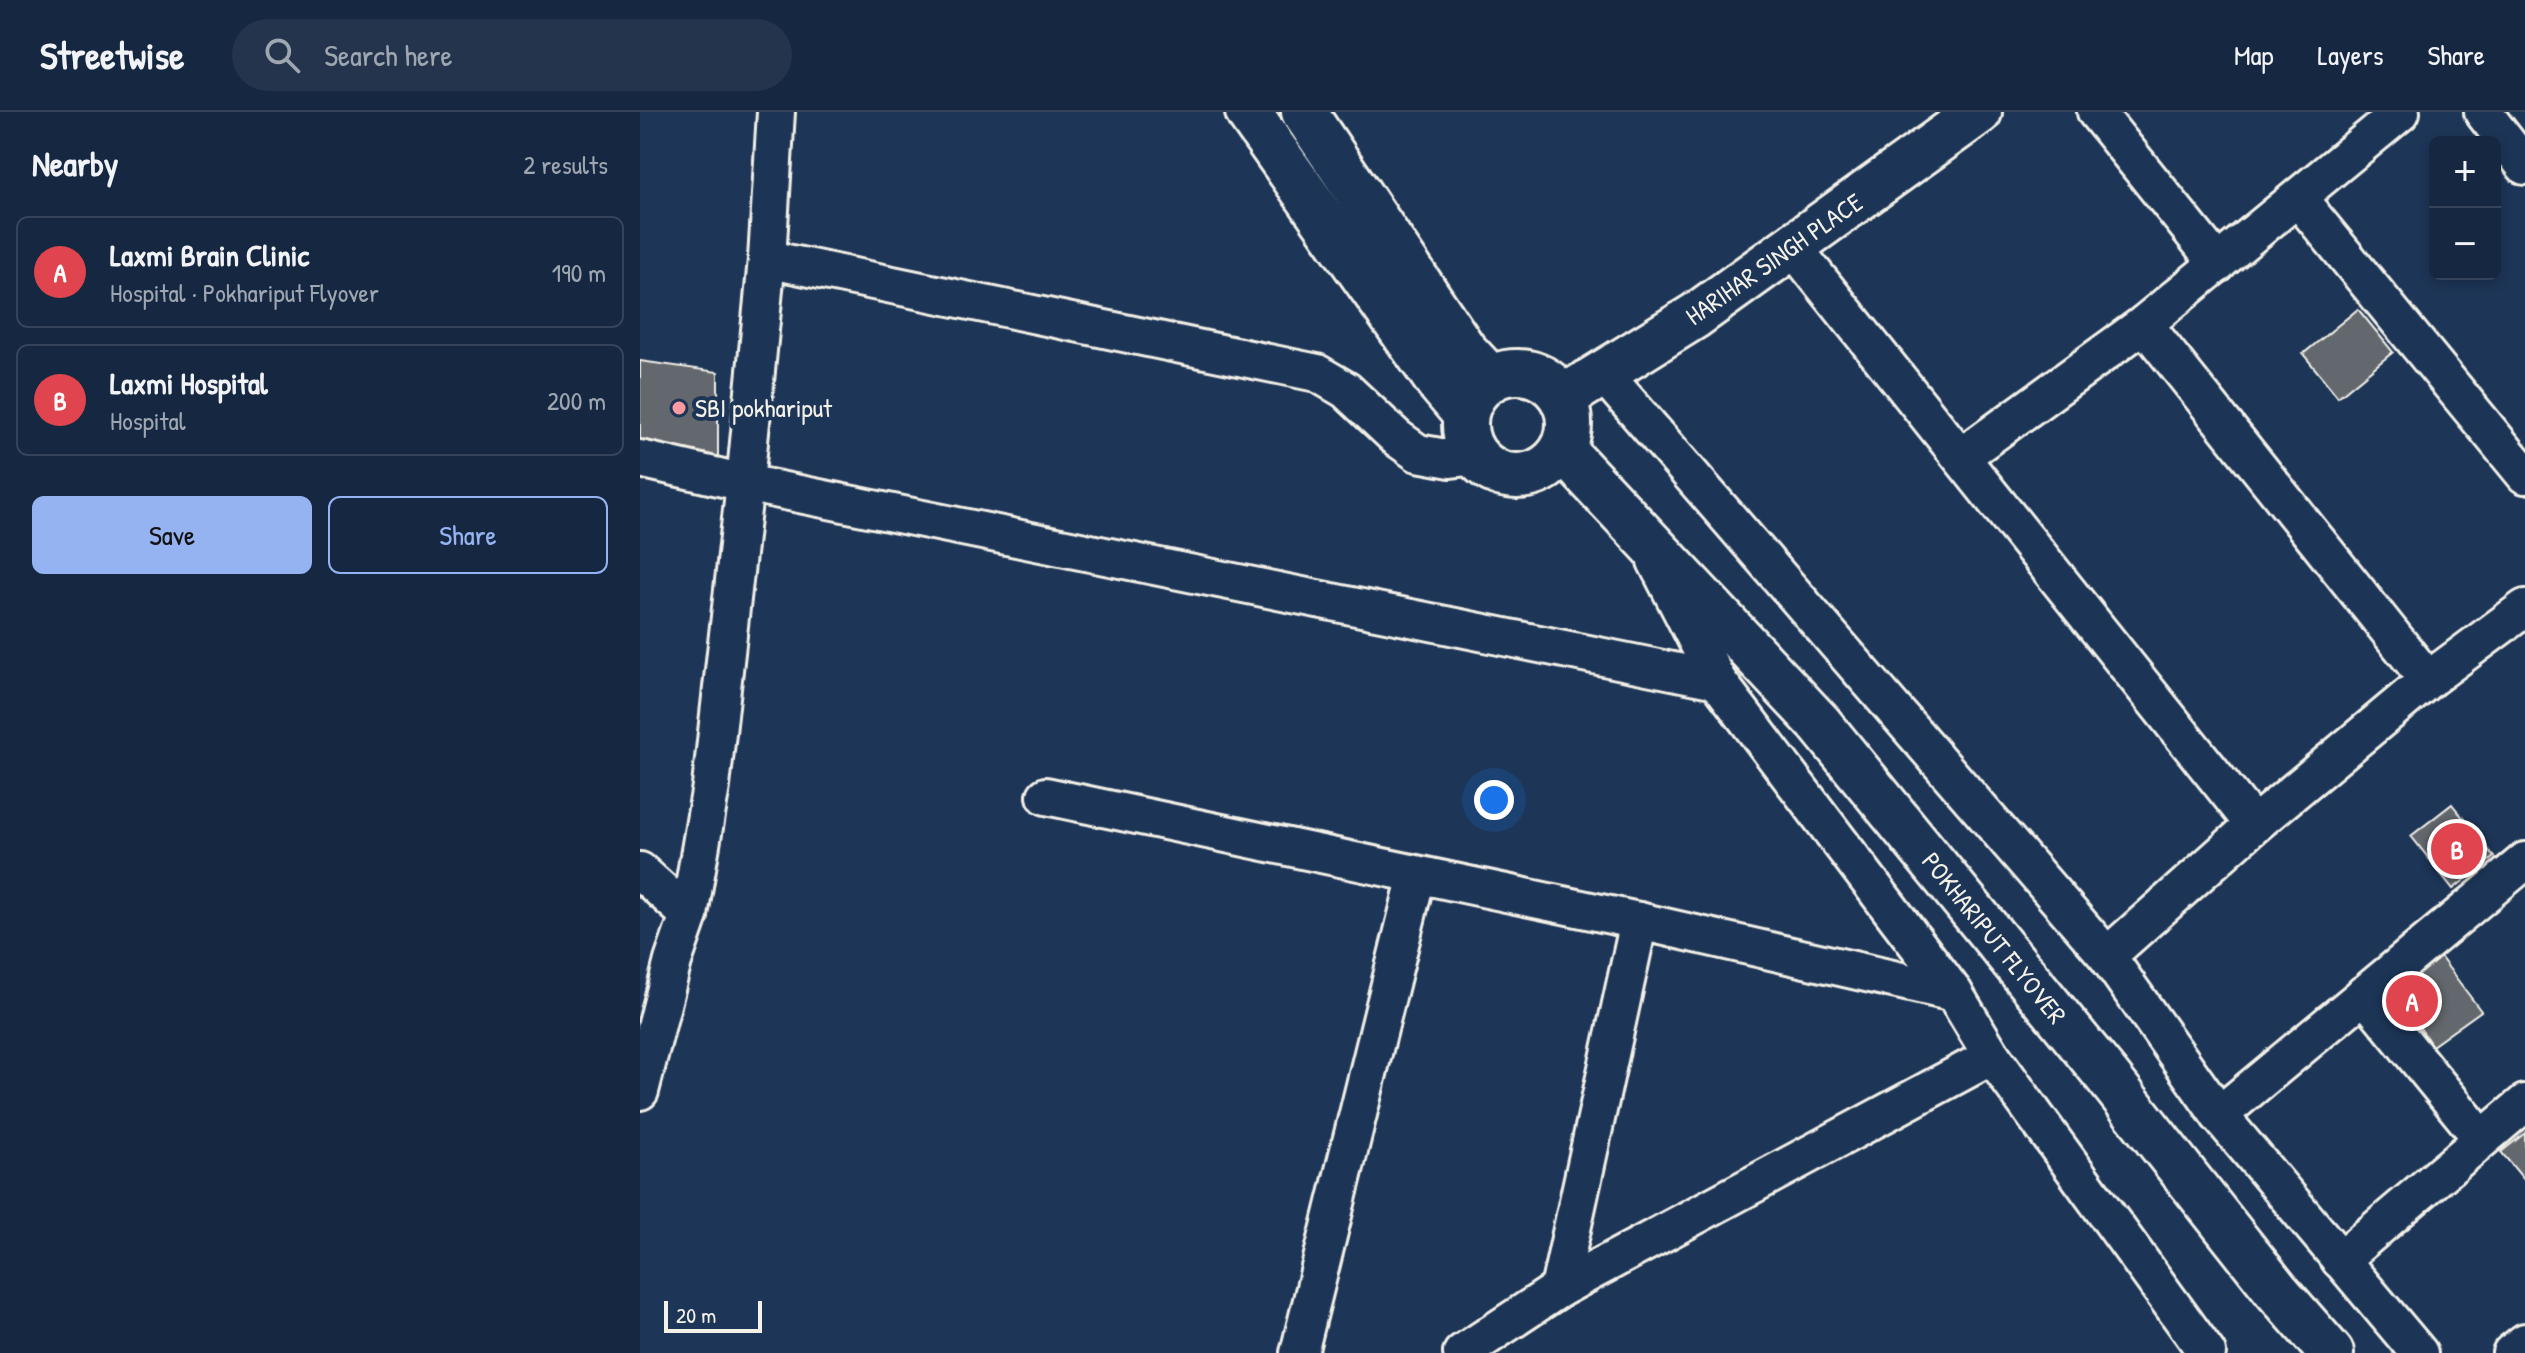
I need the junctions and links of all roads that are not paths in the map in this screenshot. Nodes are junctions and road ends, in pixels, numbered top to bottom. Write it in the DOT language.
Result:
graph roads {
  1 [pos="776,112"];
  2 [pos="1304,112"];
  3 [pos="1979,112"];
  4 [pos="2096,112"];
  5 [pos="2401,112"];
  6 [pos="2483,112"];
  7 [pos="1241,114"];
  8 [pos="2525,166"];
  9 [pos="2298,198"];
  10 [pos="1793,247"];
  11 [pos="767,259"];
  12 [pos="2218,264"];
  13 [pos="2144,324"];
  14 [pos="1602,372"];
  15 [pos="1491,379"];
  16 [pos="1563,398"];
  17 [pos="1465,414"];
  18 [pos="1563,450"];
  19 [pos="1476,456"];
  20 [pos="1961,457"];
  21 [pos="640,459"];
  22 [pos="2525,475"];
  23 [pos="745,483"];
  24 [pos="1642,535"];
  25 [pos="2525,608"];
  26 [pos="1717,680"];
  27 [pos="2428,680"];
  28 [pos="1046,796"];
  29 [pos="2254,825"];
  30 [pos="2525,861"];
  31 [pos="640,871"];
  32 [pos="1417,875"];
  33 [pos="689,915"];
  34 [pos="1639,921"];
  35 [pos="2107,956"];
  36 [pos="1954,993"];
  37 [pos="2364,994"];
  38 [pos="1992,1056"];
  39 [pos="640,1091"];
  40 [pos="2525,1103"];
  41 [pos="2219,1115"];
  42 [pos="2482,1139"];
  43 [pos="2340,1260"];
  44 [pos="1559,1289"];
  45 [pos="2525,1342"];
  46 [pos="1299,1353"];
  47 [pos="1462,1353"];
  48 [pos="2207,1353"];
  49 [pos="2331,1353"];
  50 [pos="2419,1353"];
  51 [pos="2511,1353"];
  1 -- 11 [label="street"];
  2 -- 15 [label="main road"];
  3 -- 10 [label="main road, HARIHAR SINGH PLACE"];
  4 -- 12 [label="street"];
  5 -- 9 [label="street"];
  6 -- 8 [label="street"];
  7 -- 17 [label="main road"];
  9 -- 12 [label="street"];
  9 -- 22 [label="street"];
  10 -- 14 [label="main road, HARIHAR SINGH PLACE"];
  10 -- 20 [label="street"];
  11 -- 19 [label="street"];
  11 -- 23 [label="street"];
  12 -- 13 [label="street"];
  13 -- 20 [label="street"];
  13 -- 27 [label="street"];
  14 -- 16 [label="main road, HARIHAR SINGH PLACE"];
  14 -- 35 [label="street"];
  15 -- 16 [label="main road"];
  15 -- 17 [label="main road"];
  16 -- 18 [label="main road"];
  17 -- 19 [label="main road"];
  18 -- 19 [label="main road"];
  18 -- 24 [label="main road, POKHARIPUT FLYOVER"];
  20 -- 29 [label="street"];
  21 -- 23 [label="street"];
  23 -- 26 [label="street"];
  23 -- 33 [label="street"];
  24 -- 26 [label="street"];
  24 -- 49 [label="main road, POKHARIPUT FLYOVER"];
  25 -- 27 [label="street"];
  26 -- 36 [label="street"];
  27 -- 29 [label="street"];
  28 -- 32 [label="street"];
  29 -- 35 [label="street"];
  30 -- 37 [label="street"];
  31 -- 33 [label="street"];
  32 -- 34 [label="street"];
  32 -- 46 [label="street"];
  33 -- 39 [label="street"];
  34 -- 36 [label="street"];
  34 -- 44 [label="street"];
  35 -- 41 [label="street"];
  36 -- 38 [label="street"];
  37 -- 41 [label="street"];
  37 -- 42 [label="street"];
  38 -- 44 [label="street"];
  38 -- 48 [label="street"];
  40 -- 42 [label="street"];
  41 -- 43 [label="street"];
  42 -- 43 [label="street"];
  43 -- 50 [label="street"];
  44 -- 47 [label="street"];
  45 -- 51 [label="street"];
}
